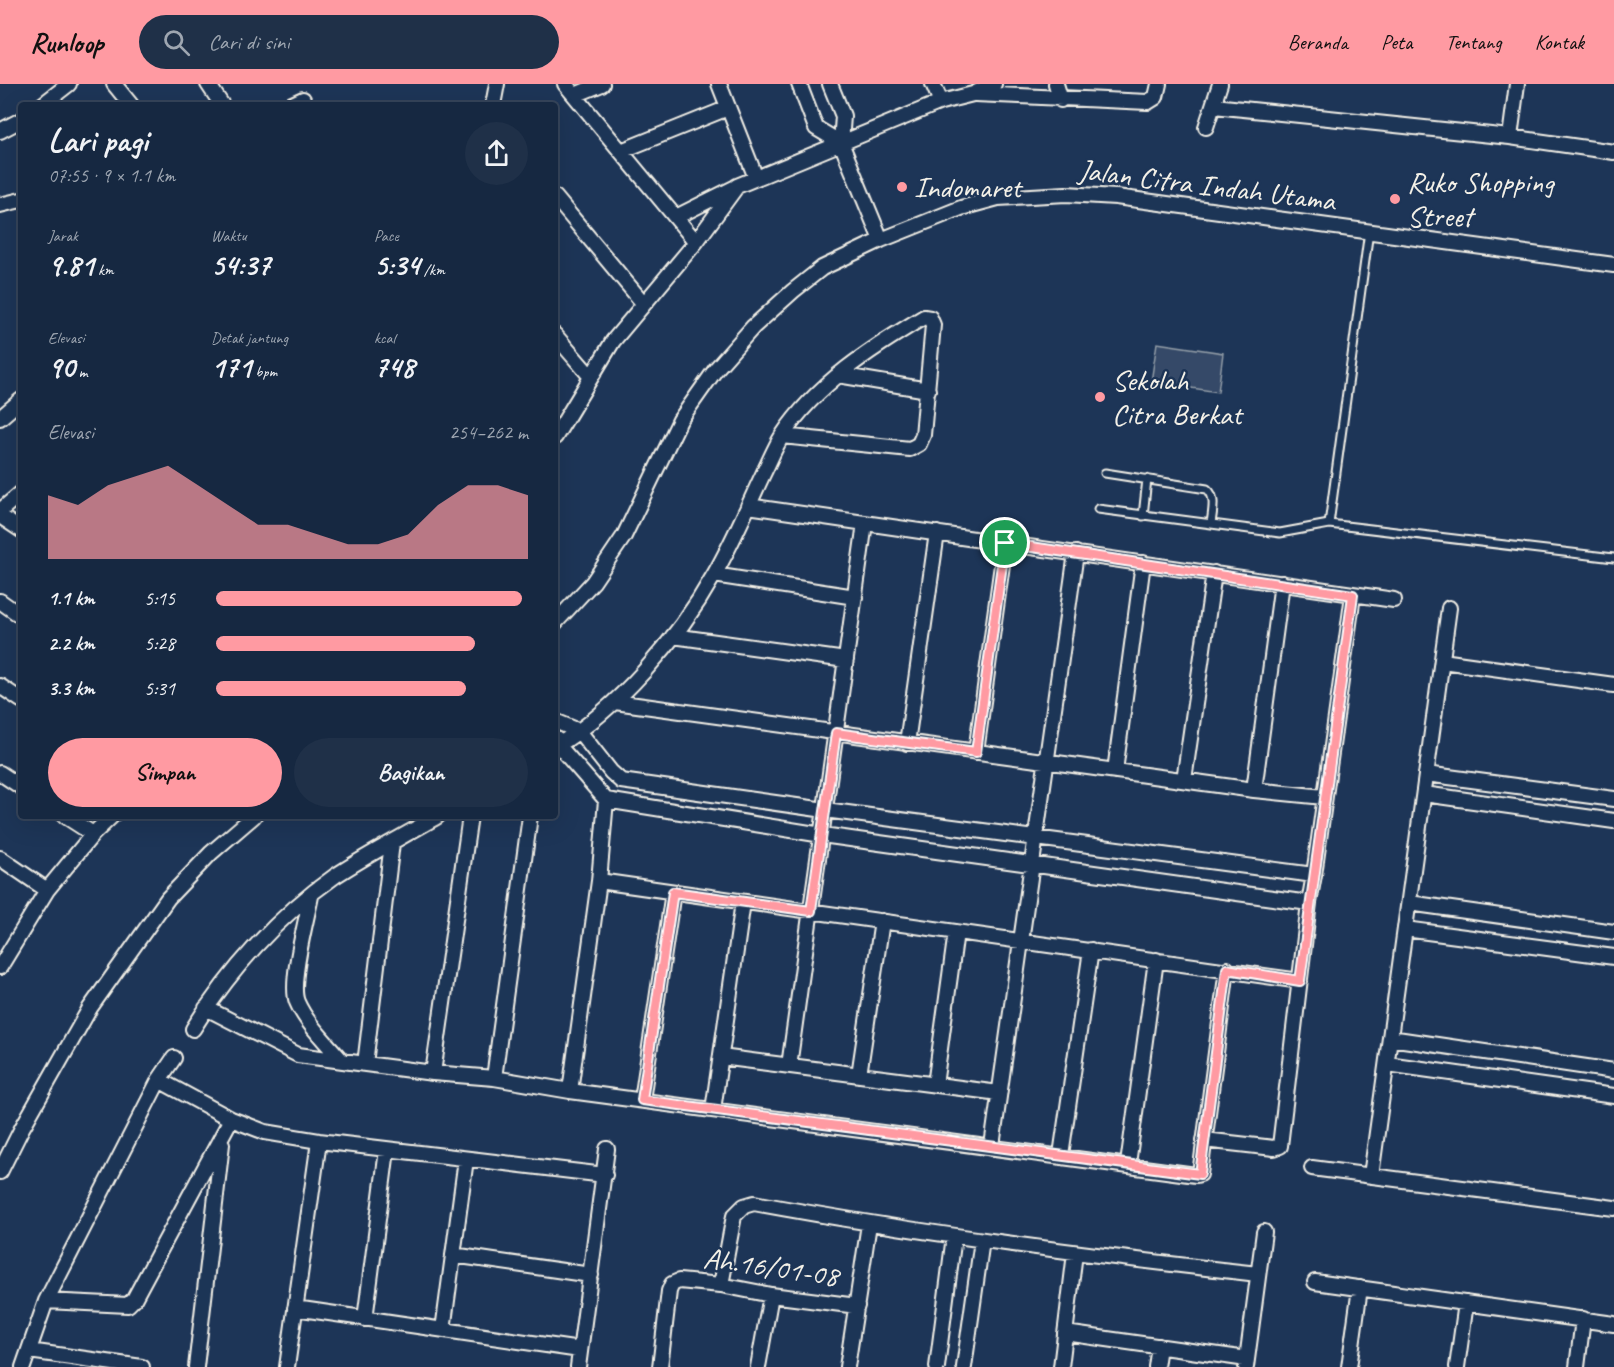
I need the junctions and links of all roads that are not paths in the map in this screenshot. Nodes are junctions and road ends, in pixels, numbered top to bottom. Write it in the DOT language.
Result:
graph roads {
  1 [pos="69,84"];
  2 [pos="114,84"];
  3 [pos="208,84"];
  4 [pos="497,84"];
  5 [pos="565,84"];
  6 [pos="602,84"];
  7 [pos="718,84"];
  8 [pos="799,84"];
  9 [pos="830,84"];
  10 [pos="933,84"];
  11 [pos="994,84"];
  12 [pos="1056,84"];
  13 [pos="1159,84"];
  14 [pos="1220,84"];
  15 [pos="1517,84"];
  16 [pos="973,94"];
  17 [pos="575,95"];
  18 [pos="1061,100"];
  19 [pos="47,102"];
  20 [pos="128,102"];
  21 [pos="220,102"];
  22 [pos="494,102"];
  23 [pos="941,102"];
  24 [pos="1214,106"];
  25 [pos="728,108"];
  26 [pos="18,122"];
  27 [pos="1206,127"];
  28 [pos="0,131"];
  29 [pos="1510,137"];
  30 [pos="841,143"];
  31 [pos="621,151"];
  32 [pos="1614,152"];
  33 [pos="756,178"];
  34 [pos="737,186"];
  35 [pos="558,201"];
  36 [pos="18,202"];
  37 [pos="0,205"];
  38 [pos="676,217"];
  39 [pos="1369,231"];
  40 [pos="881,240"];
  41 [pos="696,242"];
  42 [pos="1614,265"];
  43 [pos="644,304"];
  44 [pos="558,338"];
  45 [pos="838,375"];
  46 [pos="591,377"];
  47 [pos="928,390"];
  48 [pos="18,403"];
  49 [pos="0,418"];
  50 [pos="558,432"];
  51 [pos="782,436"];
  52 [pos="1105,473"];
  53 [pos="1147,479"];
  54 [pos="18,496"];
  55 [pos="748,506"];
  56 [pos="1098,509"];
  57 [pos="0,511"];
  58 [pos="0,516"];
  59 [pos="1143,516"];
  60 [pos="865,523"];
  61 [pos="1211,524"];
  62 [pos="1329,524"];
  63 [pos="18,528"];
  64 [pos="937,533"];
  65 [pos="1005,543"];
  66 [pos="1076,553"];
  67 [pos="1614,558"];
  68 [pos="1143,563"];
  69 [pos="1214,573"];
  70 [pos="714,575"];
  71 [pos="1282,583"];
  72 [pos="1353,595"];
  73 [pos="855,597"];
  74 [pos="1394,600"];
  75 [pos="0,601"];
  76 [pos="1449,608"];
  77 [pos="18,614"];
  78 [pos="558,620"];
  79 [pos="674,636"];
  80 [pos="846,660"];
  81 [pos="1442,661"];
  82 [pos="1614,685"];
  83 [pos="0,686"];
  84 [pos="18,698"];
  85 [pos="615,702"];
  86 [pos="558,722"];
  87 [pos="579,731"];
  88 [pos="836,733"];
  89 [pos="558,742"];
  90 [pos="907,742"];
  91 [pos="558,745"];
  92 [pos="976,752"];
  93 [pos="1047,762"];
  94 [pos="1115,771"];
  95 [pos="0,773"];
  96 [pos="1426,774"];
  97 [pos="1184,780"];
  98 [pos="18,785"];
  99 [pos="1254,790"];
  100 [pos="1424,794"];
  101 [pos="1324,797"];
  102 [pos="1614,799"];
  103 [pos="606,800"];
  104 [pos="825,810"];
  105 [pos="70,819"];
  106 [pos="109,819"];
  107 [pos="251,819"];
  108 [pos="433,819"];
  109 [pos="470,819"];
  110 [pos="530,819"];
  111 [pos="1614,821"];
  112 [pos="93,834"];
  113 [pos="822,835"];
  114 [pos="1036,839"];
  115 [pos="392,843"];
  116 [pos="0,858"];
  117 [pos="1032,864"];
  118 [pos="1314,875"];
  119 [pos="599,881"];
  120 [pos="47,891"];
  121 [pos="673,892"];
  122 [pos="311,896"];
  123 [pos="743,902"];
  124 [pos="1309,903"];
  125 [pos="1409,903"];
  126 [pos="811,911"];
  127 [pos="882,921"];
  128 [pos="1405,929"];
  129 [pos="956,932"];
  130 [pos="1614,932"];
  131 [pos="1021,941"];
  132 [pos="6,945"];
  133 [pos="1091,950"];
  134 [pos="1614,957"];
  135 [pos="1156,960"];
  136 [pos="0,967"];
  137 [pos="1227,969"];
  138 [pos="1300,981"];
  139 [pos="206,1008"];
  140 [pos="193,1029"];
  141 [pos="1390,1038"];
  142 [pos="174,1058"];
  143 [pos="721,1058"];
  144 [pos="342,1061"];
  145 [pos="365,1064"];
  146 [pos="1387,1064"];
  147 [pos="789,1066"];
  148 [pos="1614,1071"];
  149 [pos="433,1073"];
  150 [pos="859,1075"];
  151 [pos="494,1078"];
  152 [pos="159,1080"];
  153 [pos="935,1085"];
  154 [pos="570,1091"];
  155 [pos="999,1093"];
  156 [pos="1614,1096"];
  157 [pos="642,1100"];
  158 [pos="713,1110"];
  159 [pos="231,1119"];
  160 [pos="223,1136"];
  161 [pos="1204,1140"];
  162 [pos="319,1142"];
  163 [pos="992,1146"];
  164 [pos="387,1149"];
  165 [pos="607,1149"];
  166 [pos="1061,1155"];
  167 [pos="466,1159"];
  168 [pos="1128,1164"];
  169 [pos="1312,1168"];
  170 [pos="0,1172"];
  171 [pos="605,1175"];
  172 [pos="1371,1176"];
  173 [pos="1614,1208"];
  174 [pos="869,1224"];
  175 [pos="1264,1232"];
  176 [pos="954,1236"];
  177 [pos="982,1240"];
  178 [pos="1075,1253"];
  179 [pos="453,1255"];
  180 [pos="1258,1274"];
  181 [pos="591,1275"];
  182 [pos="1315,1282"];
  183 [pos="721,1285"];
  184 [pos="1360,1288"];
  185 [pos="771,1295"];
  186 [pos="46,1302"];
  187 [pos="1466,1303"];
  188 [pos="857,1306"];
  189 [pos="296,1308"];
  190 [pos="365,1318"];
  191 [pos="1584,1319"];
  192 [pos="1614,1324"];
  193 [pos="443,1330"];
  194 [pos="1065,1333"];
  195 [pos="1159,1346"];
  196 [pos="580,1350"];
  197 [pos="29,1351"];
  198 [pos="1246,1363"];
  199 [pos="23,1367"];
  200 [pos="142,1367"];
  201 [pos="196,1367"];
  202 [pos="287,1367"];
  203 [pos="578,1367"];
  204 [pos="660,1367"];
  205 [pos="758,1367"];
  206 [pos="847,1367"];
  207 [pos="938,1367"];
  208 [pos="964,1367"];
  209 [pos="1061,1367"];
  210 [pos="1156,1367"];
  211 [pos="1349,1367"];
  212 [pos="1457,1367"];
  213 [pos="1577,1367"];
  1 -- 19 [label="street"];
  2 -- 20 [label="street"];
  3 -- 21 [label="street"];
  4 -- 22 [label="street"];
  5 -- 17 [label="street"];
  6 -- 17 [label="street"];
  7 -- 25 [label="street"];
  8 -- 30 [label="street"];
  9 -- 30 [label="street"];
  10 -- 23 [label="street"];
  11 -- 16 [label="street"];
  12 -- 18 [label="street"];
  13 -- 18 [label="street"];
  14 -- 24 [label="street"];
  15 -- 29 [label="street"];
  16 -- 18 [label="street"];
  16 -- 23 [label="street"];
  17 -- 31 [label="street"];
  23 -- 30 [label="street"];
  24 -- 27 [label="street"];
  24 -- 29 [label="street"];
  25 -- 31 [label="street"];
  25 -- 33 [label="street"];
  26 -- 28 [label="street"];
  29 -- 32 [label="street"];
  30 -- 33 [label="street"];
  30 -- 40 [label="street"];
  31 -- 38 [label="street"];
  33 -- 34 [label="street"];
  34 -- 38 [label="street"];
  34 -- 41 [label="street"];
  35 -- 43 [label="street"];
  36 -- 37 [label="street"];
  38 -- 41 [label="street"];
  39 -- 40 [label="street, Jalan Citra Indah Utama"];
  39 -- 42 [label="street, Jalan Citra Indah Utama"];
  39 -- 62 [label="lane"];
  40 -- 78 [label="street, Jalan Citra Indah Utama"];
  41 -- 43 [label="street"];
  43 -- 46 [label="street"];
  44 -- 46 [label="street"];
  45 -- 47 [label="street"];
  45 -- 47 [label="street"];
  45 -- 51 [label="street"];
  46 -- 50 [label="street"];
  47 -- 51 [label="street"];
  48 -- 49 [label="street"];
  51 -- 55 [label="street"];
  52 -- 53 [label="lane"];
  53 -- 59 [label="lane"];
  53 -- 61 [label="lane"];
  54 -- 57 [label="street"];
  55 -- 60 [label="street"];
  55 -- 70 [label="street"];
  56 -- 59 [label="lane"];
  58 -- 63 [label="street"];
  59 -- 61 [label="lane"];
  60 -- 64 [label="street"];
  60 -- 73 [label="street"];
  61 -- 62 [label="lane"];
  62 -- 67 [label="lane"];
  64 -- 65 [label="street"];
  64 -- 90 [label="street"];
  65 -- 66 [label="street"];
  65 -- 92 [label="street"];
  66 -- 68 [label="street"];
  66 -- 93 [label="street"];
  68 -- 69 [label="street"];
  68 -- 94 [label="street"];
  69 -- 71 [label="street"];
  69 -- 97 [label="street"];
  70 -- 73 [label="street"];
  70 -- 79 [label="street"];
  71 -- 72 [label="street"];
  71 -- 99 [label="street"];
  72 -- 74 [label="street"];
  72 -- 101 [label="street"];
  73 -- 80 [label="street"];
  75 -- 77 [label="street"];
  76 -- 81 [label="street"];
  79 -- 80 [label="street"];
  79 -- 85 [label="street"];
  80 -- 88 [label="street"];
  81 -- 82 [label="street"];
  81 -- 96 [label="street"];
  83 -- 84 [label="street"];
  85 -- 87 [label="street"];
  85 -- 88 [label="street"];
  86 -- 87 [label="street"];
  87 -- 89 [label="street"];
  87 -- 104 [label="street"];
  88 -- 90 [label="street"];
  88 -- 104 [label="street"];
  90 -- 92 [label="street"];
  91 -- 103 [label="street"];
  92 -- 93 [label="street"];
  93 -- 94 [label="street"];
  93 -- 114 [label="street"];
  94 -- 97 [label="street"];
  95 -- 98 [label="street"];
  96 -- 100 [label="street"];
  96 -- 102 [label="street"];
  97 -- 99 [label="street"];
  99 -- 101 [label="street"];
  100 -- 111 [label="street"];
  100 -- 125 [label="street"];
  101 -- 118 [label="street"];
  103 -- 113 [label="street"];
  103 -- 119 [label="street"];
  104 -- 113 [label="street"];
  104 -- 114 [label="street"];
  105 -- 112 [label="street"];
  106 -- 112 [label="street"];
  107 -- 170 [label="street"];
  108 -- 115 [label="street"];
  109 -- 149 [label="street"];
  110 -- 151 [label="street"];
  112 -- 120 [label="street"];
  113 -- 117 [label="street"];
  113 -- 126 [label="street"];
  114 -- 117 [label="street"];
  114 -- 118 [label="street"];
  115 -- 122 [label="street"];
  115 -- 145 [label="street"];
  116 -- 120 [label="street"];
  117 -- 124 [label="street"];
  117 -- 131 [label="street"];
  118 -- 124 [label="street"];
  119 -- 121 [label="street"];
  119 -- 154 [label="street"];
  120 -- 132 [label="street"];
  121 -- 123 [label="street"];
  121 -- 157 [label="street"];
  122 -- 139 [label="street"];
  122 -- 144 [label="street"];
  123 -- 126 [label="street"];
  123 -- 143 [label="street"];
  124 -- 138 [label="street"];
  125 -- 128 [label="street"];
  125 -- 130 [label="street"];
  126 -- 127 [label="street"];
  126 -- 147 [label="street"];
  127 -- 129 [label="street"];
  127 -- 150 [label="street"];
  128 -- 134 [label="street"];
  128 -- 141 [label="street"];
  129 -- 131 [label="street"];
  129 -- 153 [label="street"];
  131 -- 133 [label="street"];
  131 -- 155 [label="street"];
  132 -- 136 [label="street"];
  133 -- 135 [label="street"];
  133 -- 166 [label="street"];
  135 -- 137 [label="street"];
  135 -- 168 [label="street"];
  137 -- 138 [label="street"];
  137 -- 161 [label="street"];
  138 -- 161 [label="street"];
  139 -- 140 [label="street"];
  139 -- 144 [label="street"];
  141 -- 146 [label="street"];
  141 -- 148 [label="street"];
  142 -- 152 [label="street"];
  143 -- 147 [label="street"];
  143 -- 158 [label="street"];
  144 -- 145 [label="street"];
  145 -- 149 [label="street"];
  146 -- 156 [label="street"];
  146 -- 172 [label="street"];
  147 -- 150 [label="street"];
  149 -- 151 [label="street"];
  150 -- 153 [label="street"];
  151 -- 154 [label="street"];
  152 -- 159 [label="street"];
  152 -- 186 [label="street"];
  153 -- 155 [label="street"];
  154 -- 157 [label="street"];
  155 -- 163 [label="street"];
  157 -- 158 [label="street"];
  158 -- 163 [label="street"];
  159 -- 160 [label="street"];
  159 -- 162 [label="street"];
  160 -- 186 [label="street"];
  160 -- 201 [label="street"];
  161 -- 168 [label="street"];
  162 -- 164 [label="street"];
  162 -- 189 [label="street"];
  163 -- 166 [label="street"];
  164 -- 167 [label="street"];
  164 -- 190 [label="street"];
  165 -- 171 [label="street"];
  166 -- 168 [label="street"];
  167 -- 171 [label="street"];
  167 -- 179 [label="street"];
  169 -- 172 [label="street"];
  171 -- 181 [label="street"];
  172 -- 173 [label="street"];
  174 -- 176 [label="street"];
  174 -- 183 [label="street"];
  174 -- 188 [label="street"];
  175 -- 180 [label="street"];
  176 -- 177 [label="street"];
  176 -- 207 [label="street"];
  177 -- 178 [label="street"];
  177 -- 208 [label="street"];
  178 -- 180 [label="street"];
  178 -- 194 [label="street"];
  179 -- 181 [label="street"];
  179 -- 193 [label="street"];
  180 -- 198 [label="street"];
  181 -- 196 [label="street"];
  182 -- 184 [label="street"];
  183 -- 185 [label="street, Ah.16/01-08"];
  183 -- 204 [label="street, Ah.16/01-08"];
  184 -- 187 [label="street"];
  184 -- 211 [label="street"];
  185 -- 188 [label="street, Ah.16/01-08"];
  185 -- 205 [label="street"];
  186 -- 197 [label="street"];
  187 -- 191 [label="street"];
  187 -- 212 [label="street"];
  188 -- 206 [label="street"];
  189 -- 190 [label="street"];
  189 -- 202 [label="street"];
  190 -- 193 [label="street"];
  191 -- 192 [label="street"];
  191 -- 213 [label="street"];
  193 -- 196 [label="street"];
  194 -- 195 [label="street"];
  194 -- 209 [label="street"];
  195 -- 198 [label="street"];
  195 -- 210 [label="street"];
  196 -- 203 [label="street"];
  197 -- 199 [label="street"];
  197 -- 200 [label="street"];
}
